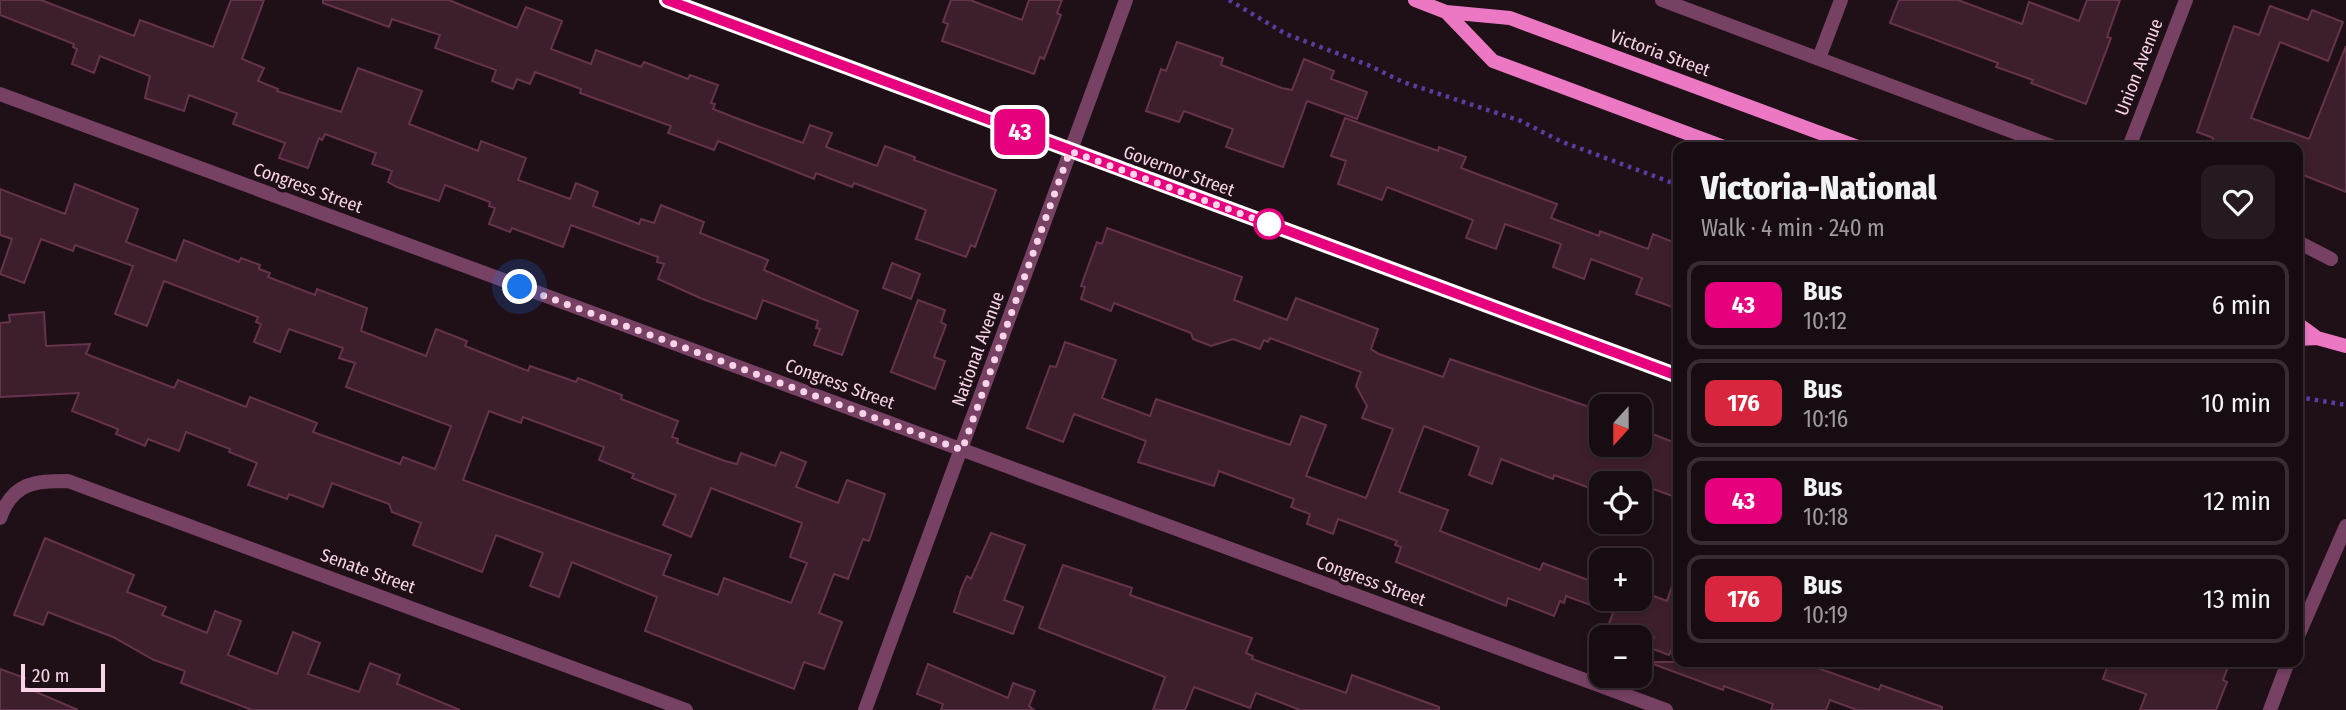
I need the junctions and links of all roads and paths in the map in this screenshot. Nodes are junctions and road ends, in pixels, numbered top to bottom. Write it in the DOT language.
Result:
graph roads {
  1 [pos="667,0"];
  2 [pos="1126,0"];
  3 [pos="1230,0"];
  4 [pos="1415,0"];
  5 [pos="1662,0"];
  6 [pos="1841,0"];
  7 [pos="2186,0"];
  8 [pos="1446,12"];
  9 [pos="1819,58"];
  10 [pos="0,94"];
  11 [pos="1711,142"];
  12 [pos="1845,142"];
  13 [pos="2041,142"];
  14 [pos="2131,142"];
  15 [pos="1070,151"];
  16 [pos="1673,183"];
  17 [pos="2303,245"];
  18 [pos="2331,259"];
  19 [pos="2303,328"];
  20 [pos="2317,338"];
  21 [pos="2303,339"];
  22 [pos="2346,346"];
  23 [pos="1673,374"];
  24 [pos="2303,398"];
  25 [pos="2346,405"];
  26 [pos="962,450"];
  27 [pos="0,517"];
  28 [pos="2346,526"];
  29 [pos="2303,607"];
  30 [pos="2286,667"];
  31 [pos="686,710"];
  32 [pos="864,710"];
  33 [pos="1666,710"];
  34 [pos="2270,710"];
  1 -- 15 [label="street, Governor Street"];
  2 -- 15 [label="street, National Avenue"];
  3 -- 16 [label="path"];
  4 -- 8 [label="main road, Victoria Street"];
  5 -- 9 [label="street"];
  6 -- 9 [label="street"];
  7 -- 14 [label="street, Union Avenue"];
  8 -- 11 [label="main road, Victoria Street"];
  8 -- 12 [label="main road, Victoria Street"];
  9 -- 13 [label="street"];
  10 -- 26 [label="street, Congress Street"];
  15 -- 23 [label="street, Governor Street"];
  15 -- 26 [label="street, National Avenue"];
  17 -- 18 [label="street"];
  19 -- 20 [label="main road"];
  20 -- 21 [label="main road"];
  20 -- 22 [label="main road"];
  24 -- 25 [label="path"];
  26 -- 32 [label="street, National Avenue"];
  26 -- 33 [label="street, Congress Street"];
  27 -- 31 [label="street, Senate Street"];
  28 -- 29 [label="street"];
  30 -- 34 [label="street"];
}
